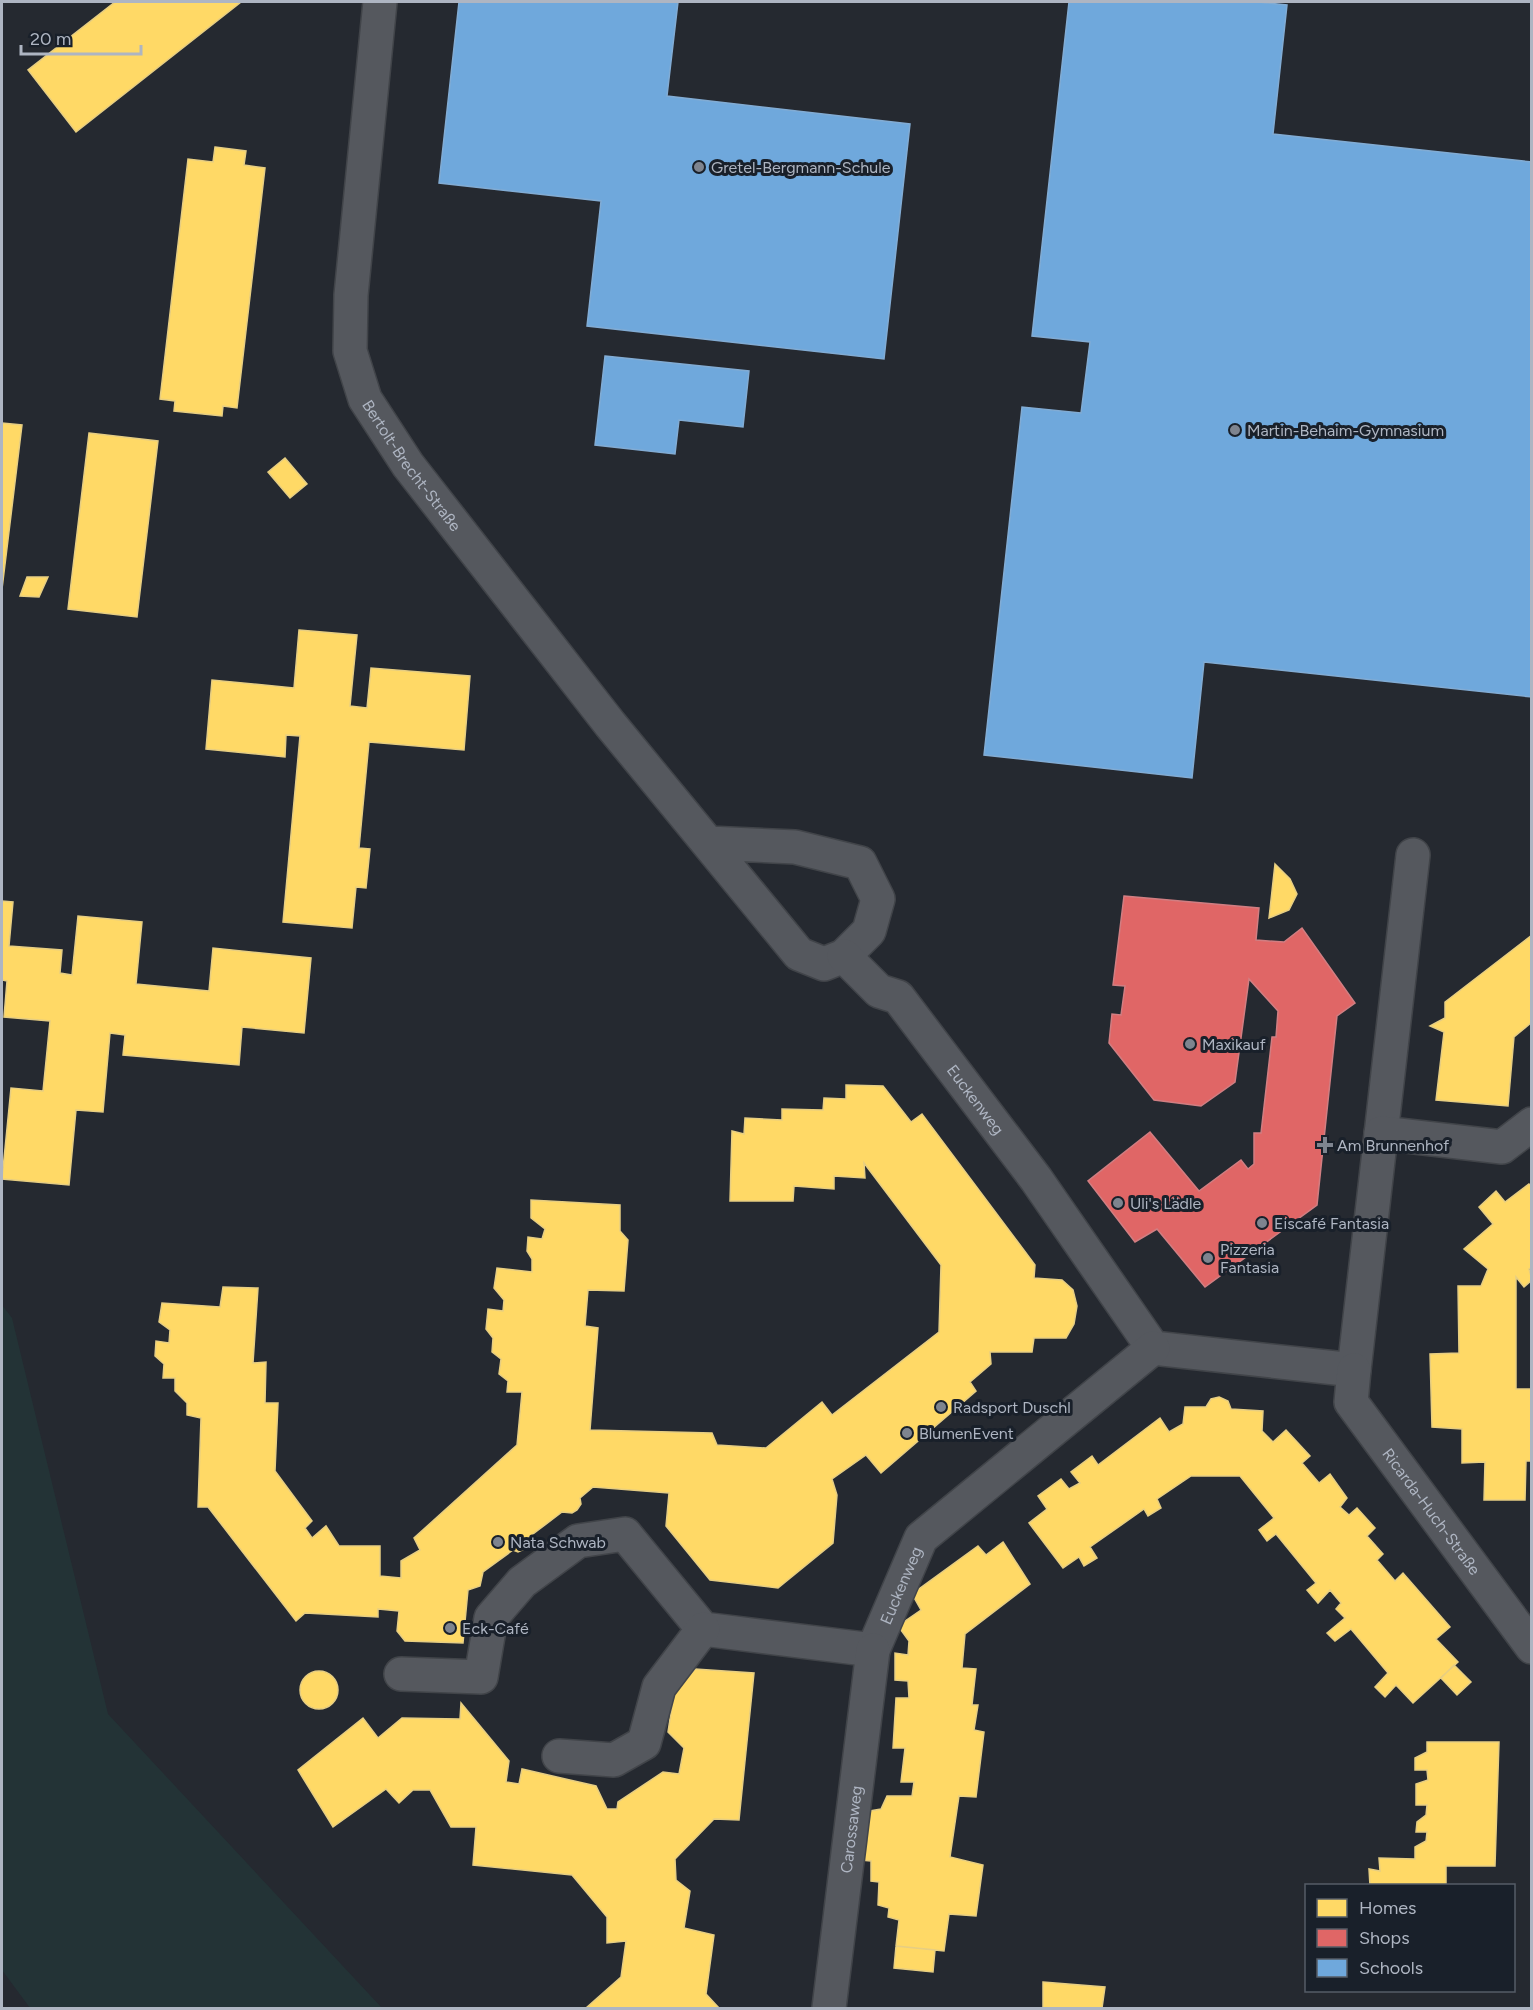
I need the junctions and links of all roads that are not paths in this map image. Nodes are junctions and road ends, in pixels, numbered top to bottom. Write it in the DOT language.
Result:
graph roads {
  1 [pos="380,2"];
  2 [pos="708,843"];
  3 [pos="1413,855"];
  4 [pos="844,956"];
  5 [pos="1532,1124"];
  6 [pos="1382,1133"];
  7 [pos="1153,1348"];
  8 [pos="1354,1370"];
  9 [pos="703,1629"];
  10 [pos="1532,1647"];
  11 [pos="873,1650"];
  12 [pos="402,1674"];
  13 [pos="560,1756"];
  14 [pos="829,2008"];
  1 -- 2 [label="street, Bertolt-Brecht-Straße"];
  2 -- 4 [label="street, Bertolt-Brecht-Straße"];
  2 -- 4 [label="street"];
  3 -- 6 [label="street"];
  4 -- 7 [label="street, Euckenweg"];
  5 -- 6 [label="street"];
  6 -- 8 [label="street"];
  7 -- 8 [label="street"];
  7 -- 11 [label="street, Euckenweg"];
  8 -- 10 [label="street, Ricarda-Huch-Straße"];
  9 -- 11 [label="street"];
  9 -- 12 [label="street"];
  9 -- 13 [label="street"];
  11 -- 14 [label="street, Carossaweg"];
}
